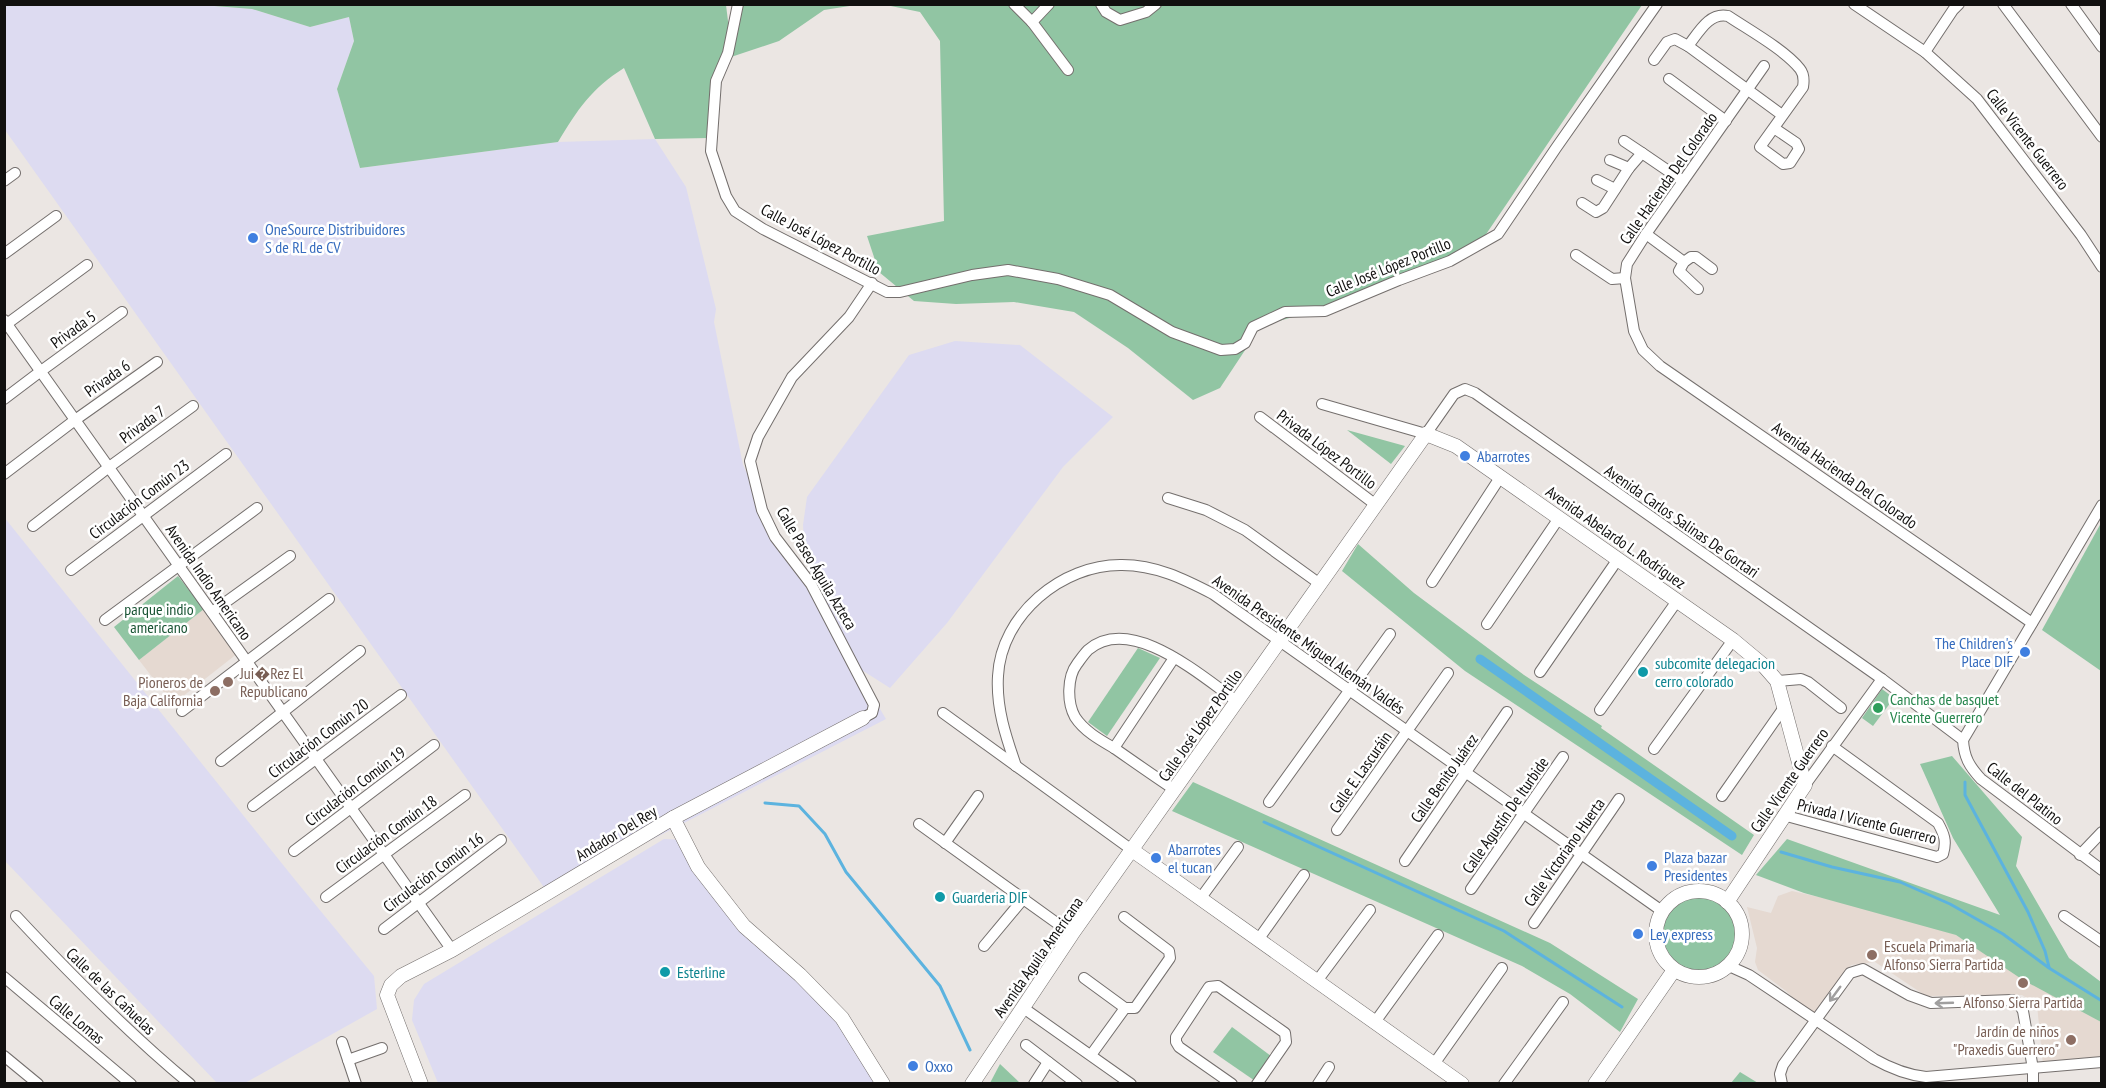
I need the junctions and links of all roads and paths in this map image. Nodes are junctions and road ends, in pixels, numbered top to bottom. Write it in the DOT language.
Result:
graph roads {
  1 [pos="738,4"];
  2 [pos="1014,4"];
  3 [pos="1049,4"];
  4 [pos="1101,4"];
  5 [pos="1156,4"];
  6 [pos="1657,4"];
  7 [pos="1854,4"];
  8 [pos="1959,4"];
  9 [pos="2003,4"];
  10 [pos="2071,4"];
  11 [pos="1032,22"];
  12 [pos="1688,46"];
  13 [pos="2102,47"];
  14 [pos="1924,52"];
  15 [pos="1654,60"];
  16 [pos="1764,66"];
  17 [pos="1068,70"];
  18 [pos="1669,79"];
  19 [pos="1748,90"];
  20 [pos="1782,115"];
  21 [pos="1726,121"];
  22 [pos="1774,128"];
  23 [pos="2102,137"];
  24 [pos="1624,141"];
  25 [pos="1642,153"];
  26 [pos="1610,159"];
  27 [pos="1629,168"];
  28 [pos="15,173"];
  29 [pos="1597,180"];
  30 [pos="4,181"];
  31 [pos="1683,181"];
  32 [pos="1615,189"];
  33 [pos="1582,203"];
  34 [pos="56,216"];
  35 [pos="1646,234"];
  36 [pos="4,254"];
  37 [pos="1575,255"];
  38 [pos="1684,262"];
  39 [pos="87,265"];
  40 [pos="2102,267"];
  41 [pos="1712,269"];
  42 [pos="1625,278"];
  43 [pos="872,283"];
  44 [pos="1698,289"];
  45 [pos="122,312"];
  46 [pos="5,323"];
  47 [pos="157,362"];
  48 [pos="41,371"];
  49 [pos="1465,389"];
  50 [pos="4,399"];
  51 [pos="1322,404"];
  52 [pos="193,406"];
  53 [pos="1260,417"];
  54 [pos="75,420"];
  55 [pos="1426,434"];
  56 [pos="226,454"];
  57 [pos="109,466"];
  58 [pos="4,474"];
  59 [pos="1501,476"];
  60 [pos="1168,498"];
  61 [pos="1376,505"];
  62 [pos="2102,506"];
  63 [pos="256,508"];
  64 [pos="143,514"];
  65 [pos="1559,518"];
  66 [pos="33,526"];
  67 [pos="290,556"];
  68 [pos="1618,559"];
  69 [pos="179,565"];
  70 [pos="71,570"];
  71 [pos="1432,582"];
  72 [pos="1320,584"];
  73 [pos="329,599"];
  74 [pos="1677,601"];
  75 [pos="212,612"];
  76 [pos="105,620"];
  77 [pos="2032,622"];
  78 [pos="1486,624"];
  79 [pos="1390,634"];
  80 [pos="1733,640"];
  81 [pos="1279,642"];
  82 [pos="360,651"];
  83 [pos="1174,658"];
  84 [pos="247,661"];
  85 [pos="1540,672"];
  86 [pos="1448,673"];
  87 [pos="1882,679"];
  88 [pos="1777,681"];
  89 [pos="1349,691"];
  90 [pos="401,695"];
  91 [pos="1237,702"];
  92 [pos="1785,706"];
  93 [pos="1841,708"];
  94 [pos="1600,710"];
  95 [pos="182,711"];
  96 [pos="283,712"];
  97 [pos="1507,712"];
  98 [pos="943,713"];
  99 [pos="863,718"];
  100 [pos="1406,732"];
  101 [pos="1963,740"];
  102 [pos="434,745"];
  103 [pos="1832,746"];
  104 [pos="1114,748"];
  105 [pos="1654,749"];
  106 [pos="1563,757"];
  107 [pos="316,758"];
  108 [pos="220,761"];
  109 [pos="1016,766"];
  110 [pos="1465,773"];
  111 [pos="1805,785"];
  112 [pos="1175,790"];
  113 [pos="465,795"];
  114 [pos="978,796"];
  115 [pos="1722,796"];
  116 [pos="1619,799"];
  117 [pos="1269,802"];
  118 [pos="253,806"];
  119 [pos="352,808"];
  120 [pos="1524,814"];
  121 [pos="1784,815"];
  122 [pos="673,818"];
  123 [pos="919,824"];
  124 [pos="1338,830"];
  125 [pos="2102,832"];
  126 [pos="501,840"];
  127 [pos="945,843"];
  128 [pos="1238,847"];
  129 [pos="1132,850"];
  130 [pos="294,851"];
  131 [pos="384,854"];
  132 [pos="1581,854"];
  133 [pos="2080,855"];
  134 [pos="1405,861"];
  135 [pos="2102,870"];
  136 [pos="1304,876"];
  137 [pos="1471,889"];
  138 [pos="326,897"];
  139 [pos="1024,898"];
  140 [pos="1200,899"];
  141 [pos="418,902"];
  142 [pos="1726,902"];
  143 [pos="1370,910"];
  144 [pos="1662,911"];
  145 [pos="16,915"];
  146 [pos="2064,916"];
  147 [pos="1125,917"];
  148 [pos="1534,923"];
  149 [pos="384,928"];
  150 [pos="1072,934"];
  151 [pos="1438,935"];
  152 [pos="1258,940"];
  153 [pos="2102,942"];
  154 [pos="984,946"];
  155 [pos="452,950"];
  156 [pos="1729,966"];
  157 [pos="1502,968"];
  158 [pos="1674,970"];
  159 [pos="4,977"];
  160 [pos="1084,978"];
  161 [pos="1317,981"];
  162 [pos="1563,1002"];
  163 [pos="1022,1007"];
  164 [pos="1125,1008"];
  165 [pos="1815,1021"];
  166 [pos="1375,1022"];
  167 [pos="342,1042"];
  168 [pos="1026,1045"];
  169 [pos="382,1048"];
  170 [pos="1091,1055"];
  171 [pos="4,1056"];
  172 [pos="348,1060"];
  173 [pos="1048,1062"];
  174 [pos="2101,1062"];
  175 [pos="1434,1064"];
  176 [pos="1329,1067"];
  177 [pos="2102,1067"];
  178 [pos="2033,1069"];
  179 [pos="1217,1079"];
  180 [pos="38,1083"];
  181 [pos="131,1083"];
  182 [pos="190,1083"];
  183 [pos="356,1083"];
  184 [pos="422,1083"];
  185 [pos="883,1083"];
  186 [pos="972,1083"];
  187 [pos="1034,1083"];
  188 [pos="1077,1083"];
  189 [pos="1131,1083"];
  190 [pos="1233,1083"];
  191 [pos="1257,1083"];
  192 [pos="1318,1083"];
  193 [pos="1462,1083"];
  194 [pos="1504,1083"];
  195 [pos="1595,1083"];
  196 [pos="1782,1083"];
  197 [pos="2032,1083"];
  1 -- 43 [label="street, Calle José López Portillo"];
  2 -- 11 [label="street"];
  3 -- 11 [label="street"];
  4 -- 5 [label="street"];
  6 -- 43 [label="street, Calle José López Portillo"];
  7 -- 14 [label="street, Calle Vicente Guerrero"];
  8 -- 14 [label="street"];
  9 -- 23 [label="street"];
  10 -- 13 [label="street"];
  11 -- 17 [label="street"];
  12 -- 15 [label="street"];
  12 -- 19 [label="street"];
  12 -- 20 [label="street"];
  14 -- 40 [label="street, Calle Vicente Guerrero"];
  16 -- 19 [label="street, Calle Hacienda Del Colorado"];
  18 -- 21 [label="street"];
  19 -- 20 [label="street"];
  19 -- 21 [label="street, Calle Hacienda Del Colorado"];
  20 -- 22 [label="street"];
  21 -- 31 [label="street, Calle Hacienda Del Colorado"];
  24 -- 25 [label="street"];
  25 -- 27 [label="street"];
  25 -- 31 [label="street"];
  26 -- 27 [label="street"];
  27 -- 32 [label="street"];
  28 -- 30 [label="street"];
  29 -- 32 [label="street"];
  31 -- 35 [label="street, Calle Hacienda Del Colorado"];
  32 -- 33 [label="street"];
  34 -- 36 [label="street"];
  35 -- 38 [label="street"];
  35 -- 42 [label="street, Calle Hacienda Del Colorado"];
  37 -- 42 [label="street"];
  38 -- 41 [label="street"];
  38 -- 44 [label="street"];
  39 -- 46 [label="street"];
  42 -- 77 [label="street, Avenida Hacienda Del Colorado"];
  43 -- 99 [label="street, Calle Paseo Águila Azteca"];
  45 -- 48 [label="street, Privada 5"];
  46 -- 48 [label="street, Avenida Indio Americano"];
  47 -- 54 [label="street, Privada 6"];
  48 -- 50 [label="street, Privada 5"];
  48 -- 54 [label="street, Avenida Indio Americano"];
  49 -- 55 [label="street, Calle José López Portillo"];
  49 -- 87 [label="street, Avenida Carlos Salinas De Gortari"];
  51 -- 55 [label="street"];
  52 -- 57 [label="street, Privada 7"];
  53 -- 61 [label="street, Privada López Portillo"];
  54 -- 57 [label="street, Avenida Indio Americano"];
  54 -- 58 [label="street, Privada 6"];
  55 -- 59 [label="street, Avenida Abelardo L. Rodríguez"];
  55 -- 61 [label="street, Calle José López Portillo"];
  56 -- 64 [label="street, Circulación Común 23"];
  57 -- 64 [label="street, Avenida Indio Americano"];
  57 -- 66 [label="street, Privada 7"];
  59 -- 65 [label="street, Avenida Abelardo L. Rodríguez"];
  59 -- 71 [label="street"];
  60 -- 72 [label="street"];
  61 -- 72 [label="street, Calle José López Portillo"];
  62 -- 77 [label="street"];
  63 -- 69 [label="street"];
  64 -- 69 [label="street, Avenida Indio Americano"];
  64 -- 70 [label="street, Circulación Común 23"];
  65 -- 68 [label="street, Avenida Abelardo L. Rodríguez"];
  65 -- 78 [label="street"];
  67 -- 75 [label="street"];
  68 -- 74 [label="street, Avenida Abelardo L. Rodríguez"];
  68 -- 85 [label="street"];
  69 -- 75 [label="street, Avenida Indio Americano"];
  69 -- 76 [label="street"];
  72 -- 81 [label="street, Calle José López Portillo"];
  73 -- 84 [label="street"];
  74 -- 80 [label="street, Avenida Abelardo L. Rodríguez"];
  74 -- 94 [label="street"];
  75 -- 84 [label="street, Avenida Indio Americano"];
  77 -- 101 [label="street"];
  79 -- 89 [label="street"];
  80 -- 88 [label="street, Avenida Abelardo L. Rodríguez"];
  80 -- 105 [label="street"];
  81 -- 89 [label="street, Avenida Presidente Miguel Alemán Valdés"];
  81 -- 91 [label="street, Calle José López Portillo"];
  81 -- 109 [label="street, Avenida Presidente Miguel Alemán Valdés"];
  82 -- 96 [label="street"];
  83 -- 91 [label="street"];
  83 -- 104 [label="street"];
  83 -- 104 [label="street"];
  84 -- 95 [label="street"];
  84 -- 96 [label="street, Avenida Indio Americano"];
  86 -- 100 [label="street, Calle E. Lascuráin"];
  87 -- 101 [label="street"];
  87 -- 103 [label="street, Calle Vicente Guerrero"];
  88 -- 92 [label="street, Avenida Abelardo L. Rodríguez"];
  88 -- 93 [label="street"];
  89 -- 100 [label="street, Avenida Presidente Miguel Alemán Valdés"];
  89 -- 117 [label="street"];
  90 -- 107 [label="street, Circulación Común 20"];
  91 -- 112 [label="street, Calle José López Portillo"];
  92 -- 111 [label="street, Avenida Abelardo L. Rodríguez"];
  92 -- 115 [label="street"];
  96 -- 107 [label="street, Avenida Indio Americano"];
  96 -- 108 [label="street"];
  97 -- 110 [label="street, Calle Benito Juárez"];
  98 -- 109 [label="street"];
  99 -- 122 [label="street, Andador Del Rey"];
  100 -- 110 [label="street, Avenida Presidente Miguel Alemán Valdés"];
  100 -- 124 [label="street, Calle E. Lascuráin"];
  101 -- 133 [label="street, Calle del Platino"];
  102 -- 119 [label="street, Circulación Común 19"];
  103 -- 111 [label="street, Calle Vicente Guerrero"];
  103 -- 121 [label="street, Privada I Vicente Guerrero"];
  104 -- 112 [label="street"];
  106 -- 120 [label="street, Calle Agustín De Iturbide"];
  107 -- 118 [label="street, Circulación Común 20"];
  107 -- 119 [label="street, Avenida Indio Americano"];
  109 -- 129 [label="street"];
  110 -- 120 [label="street, Avenida Presidente Miguel Alemán Valdés"];
  110 -- 134 [label="street, Calle Benito Juárez"];
  111 -- 121 [label="street, Calle Vicente Guerrero"];
  112 -- 129 [label="street, Calle José López Portillo"];
  113 -- 131 [label="street, Circulación Común 18"];
  114 -- 127 [label="street"];
  116 -- 132 [label="street, Calle Victoriano Huerta"];
  119 -- 130 [label="street, Circulación Común 19"];
  119 -- 131 [label="street, Avenida Indio Americano"];
  120 -- 132 [label="street, Avenida Presidente Miguel Alemán Valdés"];
  120 -- 137 [label="street, Calle Agustín De Iturbide"];
  121 -- 142 [label="street, Calle Vicente Guerrero"];
  122 -- 155 [label="street, Andador Del Rey"];
  122 -- 185 [label="street"];
  123 -- 127 [label="street"];
  125 -- 133 [label="street"];
  126 -- 141 [label="street, Circulación Común 16"];
  127 -- 139 [label="street"];
  128 -- 140 [label="street"];
  129 -- 140 [label="street"];
  129 -- 150 [label="street, Avenida Aguila Americana"];
  131 -- 138 [label="street, Circulación Común 18"];
  131 -- 141 [label="street, Avenida Indio Americano"];
  132 -- 144 [label="street, Avenida Presidente Miguel Alemán Valdés"];
  132 -- 148 [label="street, Calle Victoriano Huerta"];
  133 -- 135 [label="street, Calle del Platino"];
  136 -- 152 [label="street"];
  139 -- 150 [label="street"];
  139 -- 154 [label="street"];
  140 -- 152 [label="street"];
  141 -- 149 [label="street, Circulación Común 16"];
  141 -- 155 [label="street, Avenida Indio Americano"];
  142 -- 144 [label="street"];
  142 -- 156 [label="street"];
  143 -- 161 [label="street"];
  144 -- 158 [label="street"];
  145 -- 182 [label="street, Calle de las Cañuelas"];
  146 -- 153 [label="street"];
  147 -- 164 [label="street"];
  150 -- 163 [label="street, Avenida Aguila Americana"];
  151 -- 166 [label="street"];
  152 -- 161 [label="street"];
  155 -- 184 [label="street, Andador Del Rey"];
  156 -- 158 [label="street"];
  156 -- 165 [label="street"];
  157 -- 175 [label="street"];
  158 -- 195 [label="street"];
  159 -- 181 [label="street, Calle Lomas"];
  160 -- 164 [label="street"];
  161 -- 166 [label="street"];
  162 -- 194 [label="street"];
  163 -- 170 [label="street"];
  163 -- 186 [label="street, Avenida Aguila Americana"];
  164 -- 170 [label="street"];
  165 -- 178 [label="street"];
  178 -- 165 [label="street, one-way"];
  165 -- 196 [label="street"];
  166 -- 175 [label="street"];
  167 -- 172 [label="street"];
  168 -- 173 [label="street"];
  169 -- 172 [label="street"];
  170 -- 189 [label="street"];
  171 -- 180 [label="street"];
  172 -- 183 [label="street"];
  173 -- 187 [label="street"];
  173 -- 188 [label="street"];
  174 -- 177 [label="street"];
  174 -- 178 [label="street"];
  175 -- 193 [label="street"];
  176 -- 192 [label="street"];
  178 -- 197 [label="street"];
  179 -- 190 [label="street"];
  179 -- 191 [label="street"];
}
